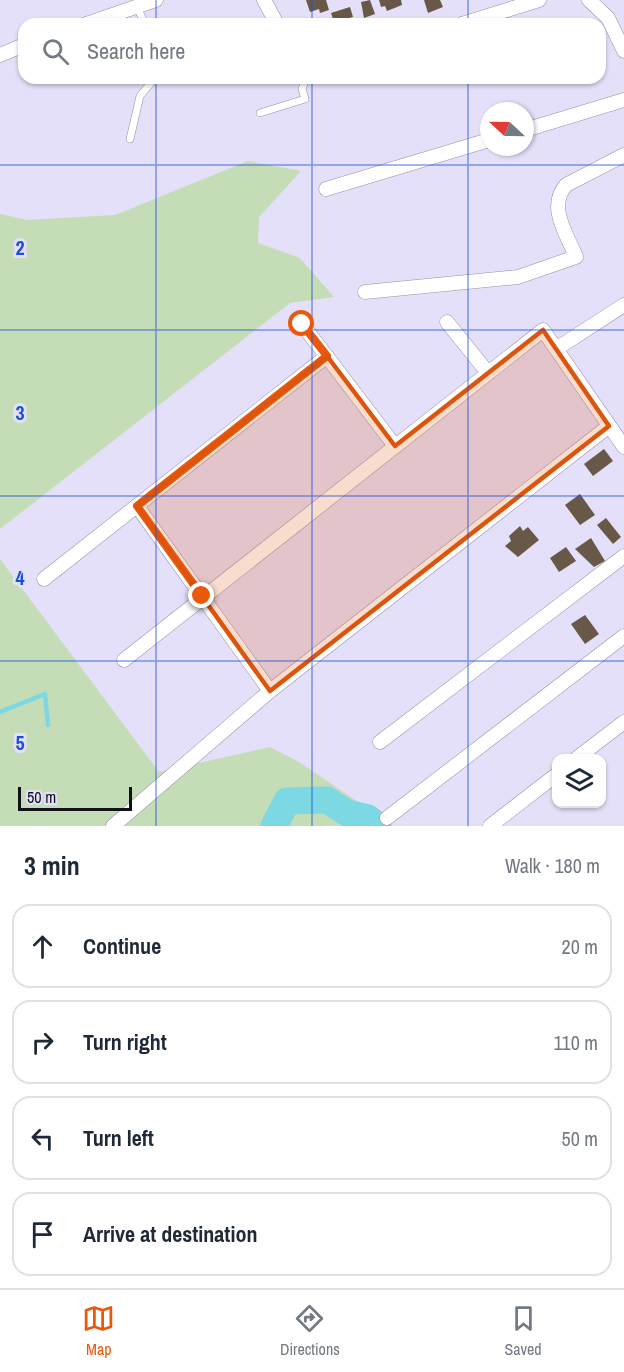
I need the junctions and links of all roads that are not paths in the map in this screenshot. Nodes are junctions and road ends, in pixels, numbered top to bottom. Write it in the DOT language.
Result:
graph roads {
  1 [pos="156,0"];
  2 [pos="264,0"];
  3 [pos="539,0"];
  4 [pos="589,0"];
  5 [pos="137,7"];
  6 [pos="104,18"];
  7 [pos="142,18"];
  8 [pos="274,18"];
  9 [pos="481,18"];
  10 [pos="18,48"];
  11 [pos="624,51"];
  12 [pos="0,55"];
  13 [pos="150,84"];
  14 [pos="304,84"];
  15 [pos="624,100"];
  16 [pos="260,113"];
  17 [pos="534,127"];
  18 [pos="130,139"];
  19 [pos="480,143"];
  20 [pos="624,155"];
  21 [pos="326,189"];
  22 [pos="365,292"];
  23 [pos="624,305"];
  24 [pos="447,322"];
  25 [pos="302,324"];
  26 [pos="556,349"];
  27 [pos="327,356"];
  28 [pos="488,373"];
  29 [pos="609,426"];
  30 [pos="395,446"];
  31 [pos="624,447"];
  32 [pos="137,506"];
  33 [pos="624,556"];
  34 [pos="44,579"];
  35 [pos="202,596"];
  36 [pos="624,636"];
  37 [pos="124,660"];
  38 [pos="270,691"];
  39 [pos="624,722"];
  40 [pos="380,742"];
  41 [pos="583,754"];
  42 [pos="552,778"];
  43 [pos="387,818"];
  44 [pos="113,826"];
  45 [pos="490,826"];
  1 -- 5 [label="street"];
  2 -- 8 [label="street"];
  3 -- 9 [label="street"];
  4 -- 11 [label="street"];
  5 -- 6 [label="street"];
  5 -- 7 [label="lane"];
  10 -- 12 [label="street"];
  13 -- 18 [label="lane"];
  14 -- 16 [label="lane"];
  15 -- 17 [label="street"];
  19 -- 21 [label="street"];
  20 -- 22 [label="street"];
  23 -- 26 [label="street"];
  24 -- 28 [label="street"];
  25 -- 27 [label="street"];
  26 -- 28 [label="street"];
  26 -- 29 [label="street"];
  27 -- 30 [label="street"];
  27 -- 32 [label="street"];
  28 -- 30 [label="street"];
  29 -- 31 [label="street"];
  29 -- 38 [label="street"];
  30 -- 35 [label="street"];
  32 -- 34 [label="street"];
  32 -- 35 [label="street"];
  33 -- 40 [label="street"];
  35 -- 37 [label="street"];
  35 -- 38 [label="street"];
  36 -- 43 [label="street"];
  38 -- 44 [label="street"];
  39 -- 41 [label="street"];
  42 -- 45 [label="street"];
}
